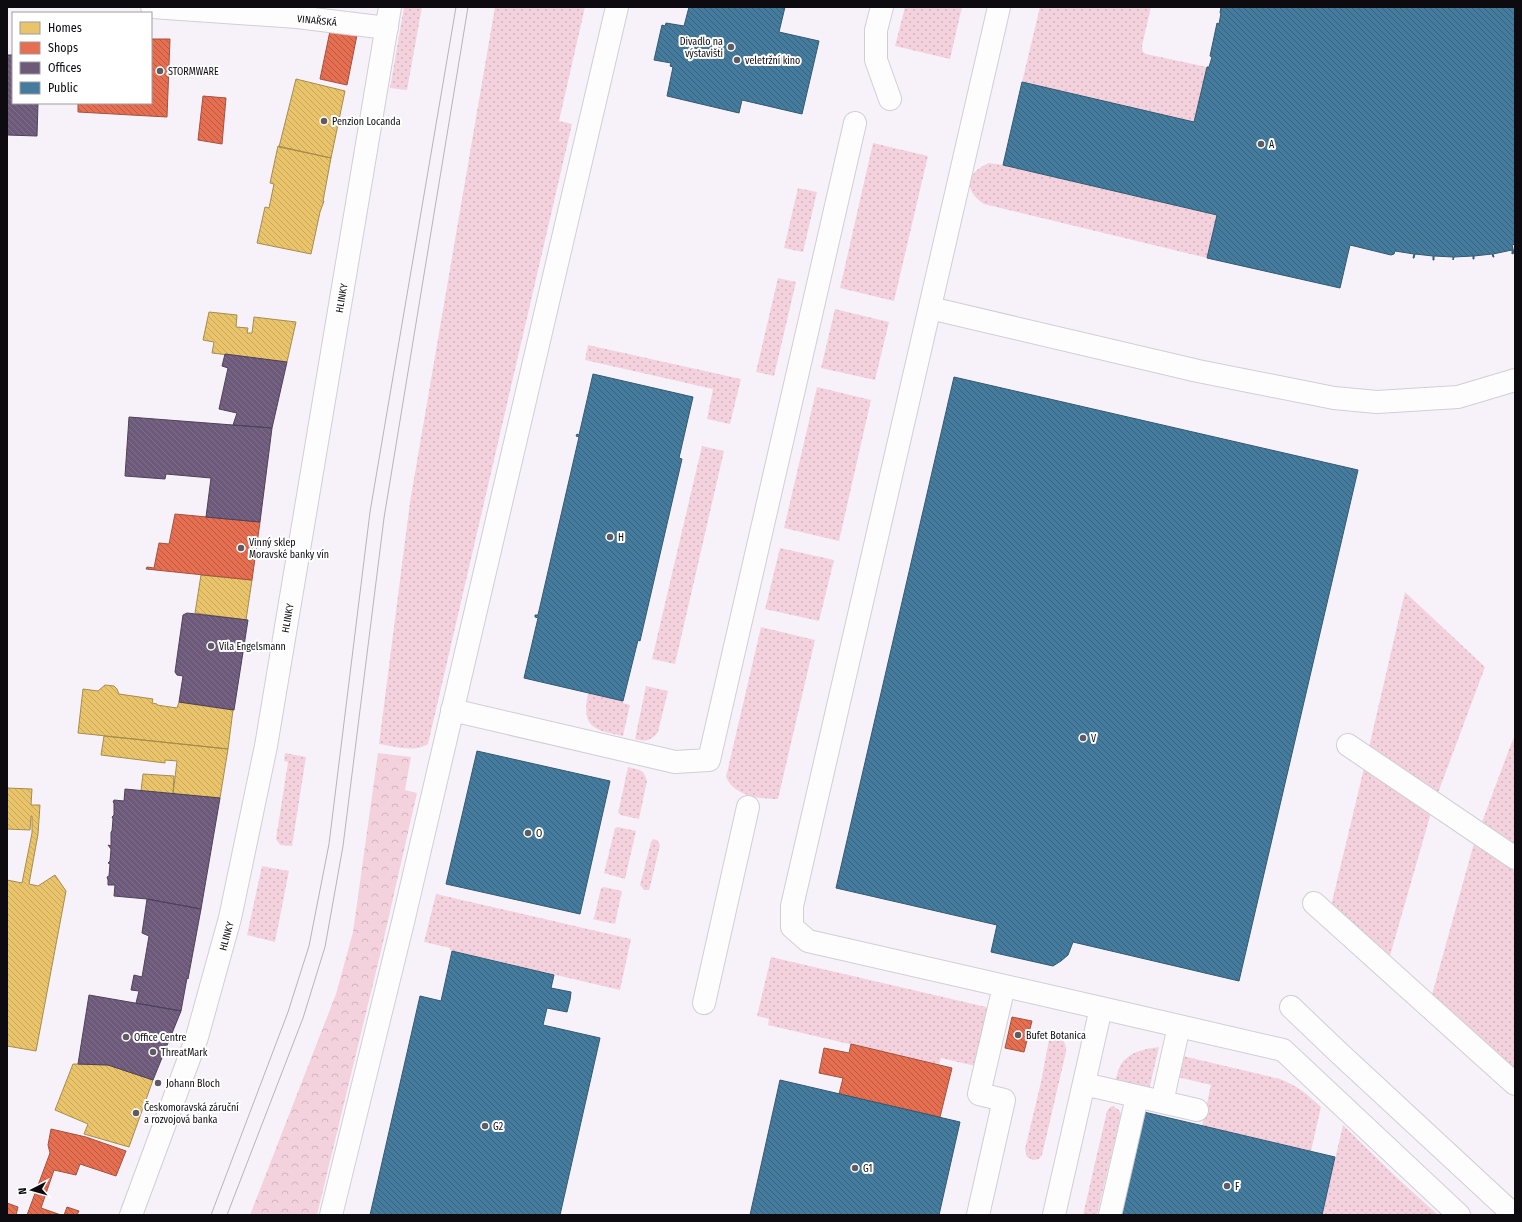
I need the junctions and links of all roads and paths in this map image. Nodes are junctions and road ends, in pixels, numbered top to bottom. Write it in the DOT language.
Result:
graph roads {
  1 [pos="152,7"];
  2 [pos="617,7"];
  3 [pos="882,7"];
  4 [pos="999,7"];
  5 [pos="388,17"];
  6 [pos="890,99"];
  7 [pos="855,122"];
  8 [pos="930,308"];
  9 [pos="1515,380"];
  10 [pos="452,710"];
  11 [pos="1348,745"];
  12 [pos="748,807"];
  13 [pos="1515,858"];
  14 [pos="1314,903"];
  15 [pos="1004,986"];
  16 [pos="704,1004"];
  17 [pos="1291,1007"];
  18 [pos="1101,1008"];
  19 [pos="1179,1026"];
  20 [pos="1084,1084"];
  21 [pos="1515,1084"];
  22 [pos="1137,1097"];
  23 [pos="1162,1102"];
  24 [pos="1197,1110"];
  25 [pos="131,1215"];
  26 [pos="331,1215"];
  27 [pos="978,1215"];
  28 [pos="1054,1215"];
  29 [pos="1110,1215"];
  30 [pos="1459,1215"];
  31 [pos="1514,1215"];
  1 -- 5 [label="street, VINAŘSKÁ"];
  2 -- 10 [label="street"];
  3 -- 6 [label="street"];
  4 -- 8 [label="street"];
  5 -- 25 [label="street, HLINKY"];
  7 -- 10 [label="street"];
  8 -- 9 [label="street"];
  8 -- 15 [label="street"];
  10 -- 26 [label="street"];
  11 -- 13 [label="street"];
  12 -- 16 [label="street"];
  14 -- 21 [label="street"];
  15 -- 18 [label="street"];
  15 -- 27 [label="street"];
  17 -- 31 [label="street"];
  18 -- 19 [label="street"];
  18 -- 20 [label="street"];
  19 -- 23 [label="street"];
  19 -- 30 [label="street"];
  20 -- 22 [label="street"];
  20 -- 28 [label="street"];
  22 -- 23 [label="street"];
  22 -- 29 [label="street"];
  23 -- 24 [label="street"];
}
